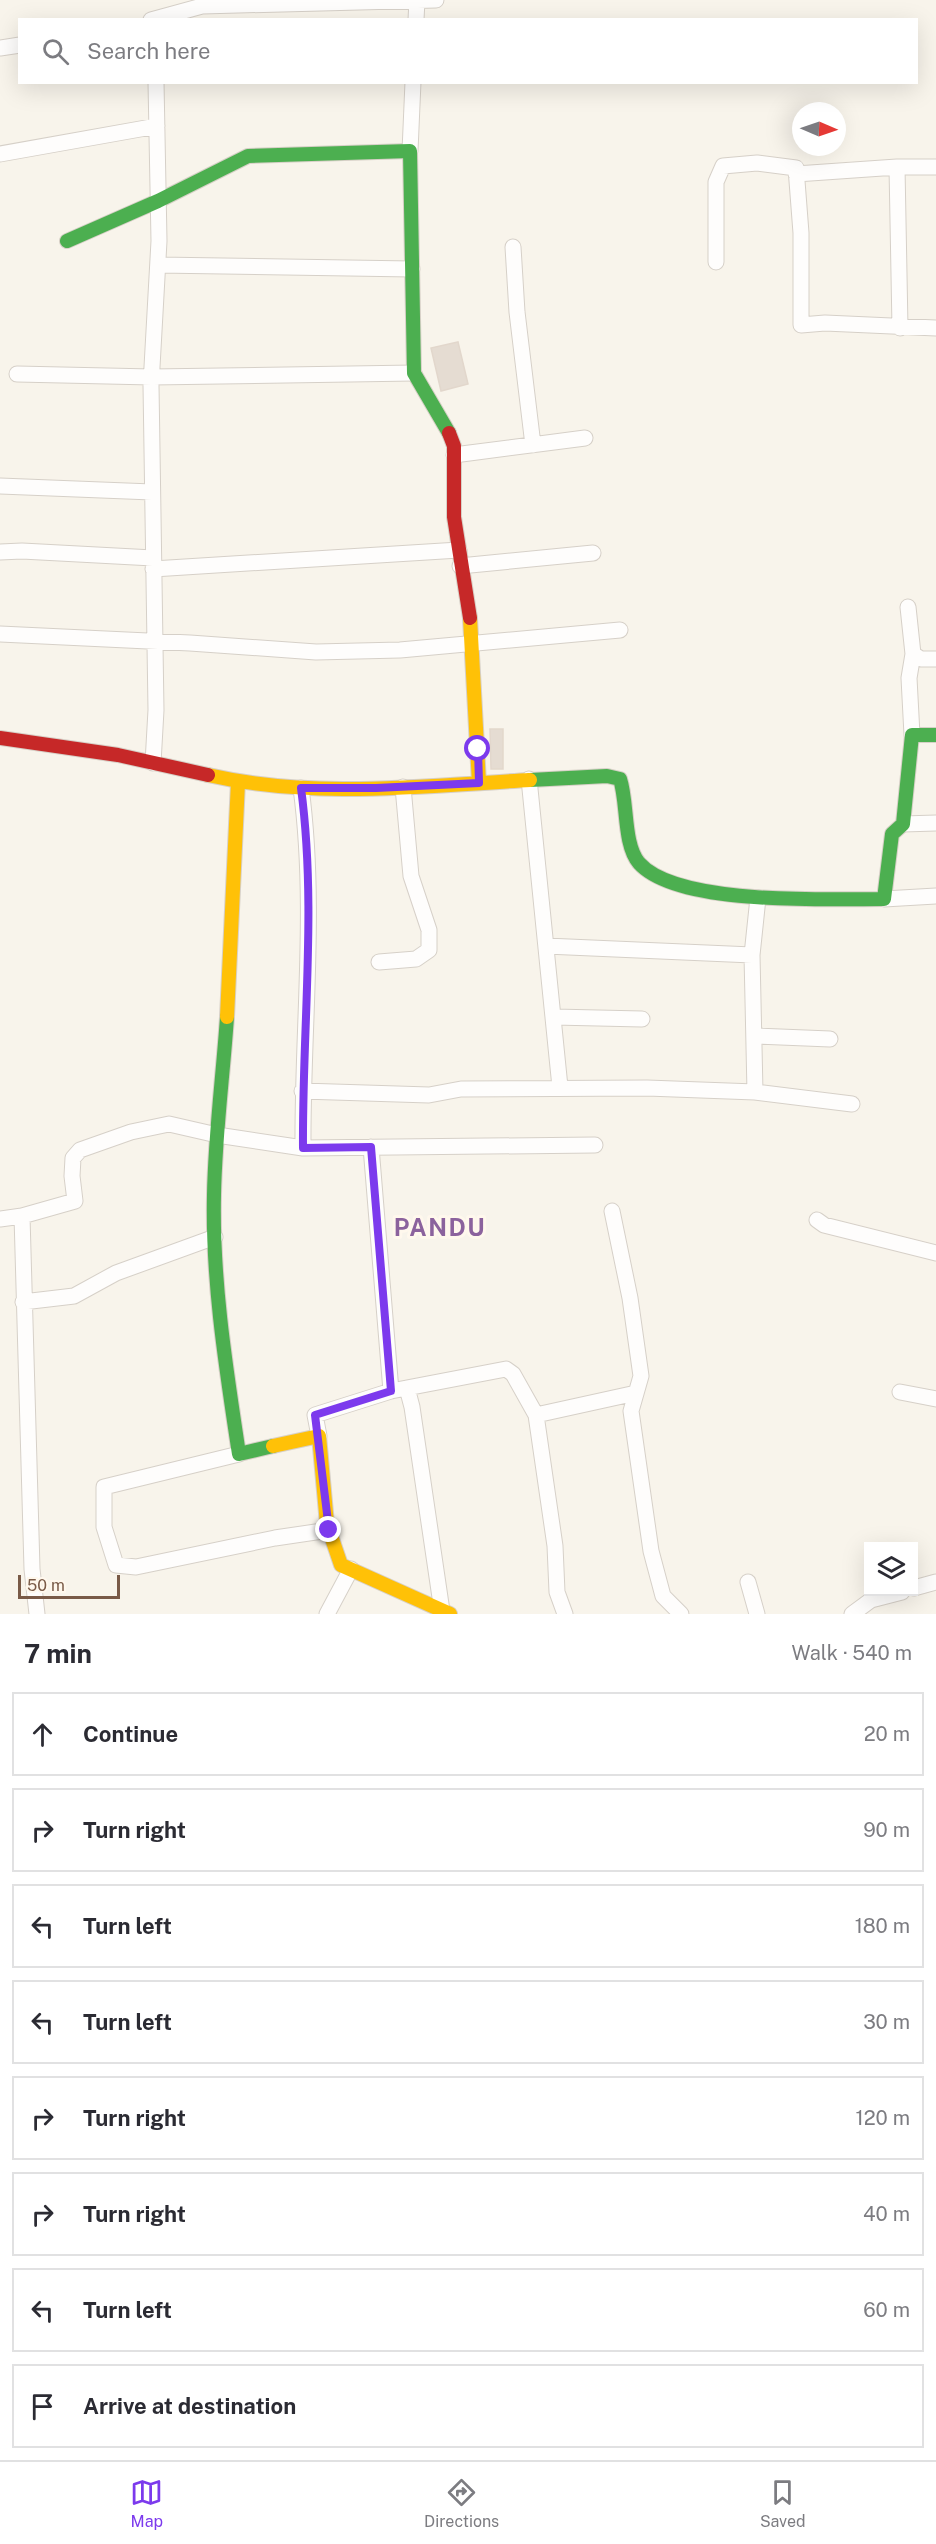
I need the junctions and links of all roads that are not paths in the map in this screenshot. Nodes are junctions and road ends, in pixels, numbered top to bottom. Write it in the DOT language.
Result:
graph roads {
  1 [pos="417,0"];
  2 [pos="436,0"];
  3 [pos="159,18"];
  4 [pos="416,18"];
  5 [pos="18,45"];
  6 [pos="0,48"];
  7 [pos="156,84"];
  8 [pos="413,84"];
  9 [pos="157,126"];
  10 [pos="410,151"];
  11 [pos="0,154"];
  12 [pos="897,167"];
  13 [pos="936,168"];
  14 [pos="796,174"];
  15 [pos="158,201"];
  16 [pos="67,240"];
  17 [pos="513,247"];
  18 [pos="716,262"];
  19 [pos="158,266"];
  20 [pos="412,269"];
  21 [pos="900,328"];
  22 [pos="936,328"];
  23 [pos="414,373"];
  24 [pos="17,374"];
  25 [pos="152,377"];
  26 [pos="585,438"];
  27 [pos="533,444"];
  28 [pos="454,455"];
  29 [pos="0,486"];
  30 [pos="152,492"];
  31 [pos="459,550"];
  32 [pos="0,552"];
  33 [pos="593,553"];
  34 [pos="153,564"];
  35 [pos="460,566"];
  36 [pos="908,607"];
  37 [pos="620,630"];
  38 [pos="0,634"];
  39 [pos="154,641"];
  40 [pos="471,644"];
  41 [pos="913,654"];
  42 [pos="936,659"];
  43 [pos="912,735"];
  44 [pos="936,735"];
  45 [pos="0,738"];
  46 [pos="153,763"];
  47 [pos="529,779"];
  48 [pos="238,782"];
  49 [pos="479,783"];
  50 [pos="403,787"];
  51 [pos="301,788"];
  52 [pos="936,823"];
  53 [pos="903,824"];
  54 [pos="936,896"];
  55 [pos="758,898"];
  56 [pos="884,899"];
  57 [pos="546,946"];
  58 [pos="752,955"];
  59 [pos="379,962"];
  60 [pos="554,1017"];
  61 [pos="642,1019"];
  62 [pos="754,1036"];
  63 [pos="830,1040"];
  64 [pos="560,1087"];
  65 [pos="302,1091"];
  66 [pos="755,1092"];
  67 [pos="852,1104"];
  68 [pos="217,1135"];
  69 [pos="596,1145"];
  70 [pos="371,1147"];
  71 [pos="303,1148"];
  72 [pos="612,1211"];
  73 [pos="22,1216"];
  74 [pos="0,1219"];
  75 [pos="817,1220"];
  76 [pos="215,1238"];
  77 [pos="936,1253"];
  78 [pos="23,1302"];
  79 [pos="407,1388"];
  80 [pos="391,1391"];
  81 [pos="900,1392"];
  82 [pos="636,1394"];
  83 [pos="936,1399"];
  84 [pos="536,1415"];
  85 [pos="319,1436"];
  86 [pos="238,1454"];
  87 [pos="329,1530"];
  88 [pos="351,1569"];
  89 [pos="748,1582"];
  90 [pos="936,1582"];
  91 [pos="918,1587"];
  92 [pos="557,1592"];
  93 [pos="886,1596"];
  94 [pos="444,1613"];
  95 [pos="37,1614"];
  96 [pos="327,1614"];
  97 [pos="553,1614"];
  98 [pos="565,1614"];
  99 [pos="681,1614"];
  100 [pos="757,1614"];
  101 [pos="852,1614"];
  1 -- 2 [label="street"];
  1 -- 3 [label="street"];
  1 -- 4 [label="street"];
  5 -- 6 [label="street"];
  7 -- 9 [label="street"];
  8 -- 10 [label="street"];
  9 -- 11 [label="street"];
  9 -- 15 [label="street"];
  10 -- 15 [label="street"];
  10 -- 20 [label="street"];
  12 -- 13 [label="street"];
  12 -- 14 [label="street"];
  12 -- 21 [label="street"];
  14 -- 18 [label="street"];
  14 -- 21 [label="street"];
  15 -- 16 [label="street"];
  15 -- 19 [label="street"];
  17 -- 27 [label="street"];
  19 -- 20 [label="street"];
  19 -- 25 [label="street"];
  20 -- 23 [label="street"];
  21 -- 22 [label="street"];
  23 -- 25 [label="street"];
  23 -- 28 [label="street"];
  24 -- 25 [label="street"];
  25 -- 30 [label="street"];
  26 -- 27 [label="street"];
  27 -- 28 [label="street"];
  28 -- 31 [label="street"];
  29 -- 30 [label="street"];
  30 -- 34 [label="street"];
  31 -- 34 [label="street"];
  31 -- 35 [label="street"];
  32 -- 34 [label="street"];
  33 -- 35 [label="street"];
  34 -- 39 [label="street"];
  35 -- 40 [label="street"];
  36 -- 41 [label="street"];
  37 -- 40 [label="street"];
  38 -- 39 [label="street"];
  39 -- 40 [label="street"];
  39 -- 46 [label="street"];
  40 -- 49 [label="street"];
  41 -- 42 [label="street"];
  41 -- 43 [label="street"];
  43 -- 44 [label="street"];
  43 -- 53 [label="street"];
  45 -- 46 [label="street"];
  46 -- 48 [label="street"];
  47 -- 49 [label="street"];
  47 -- 55 [label="street"];
  47 -- 57 [label="street"];
  48 -- 51 [label="street"];
  48 -- 68 [label="street"];
  49 -- 50 [label="street"];
  50 -- 51 [label="street"];
  50 -- 59 [label="street"];
  51 -- 65 [label="street"];
  52 -- 53 [label="street"];
  53 -- 56 [label="street"];
  54 -- 56 [label="street"];
  55 -- 56 [label="street"];
  55 -- 58 [label="street"];
  57 -- 58 [label="street"];
  57 -- 60 [label="street"];
  58 -- 62 [label="street"];
  60 -- 61 [label="street"];
  60 -- 64 [label="street"];
  62 -- 63 [label="street"];
  62 -- 66 [label="street"];
  64 -- 65 [label="street"];
  64 -- 66 [label="street"];
  65 -- 71 [label="street"];
  66 -- 67 [label="street"];
  68 -- 71 [label="street"];
  68 -- 73 [label="street"];
  68 -- 76 [label="street"];
  69 -- 70 [label="street"];
  70 -- 71 [label="street"];
  70 -- 80 [label="street"];
  72 -- 82 [label="street"];
  73 -- 74 [label="street"];
  73 -- 78 [label="street"];
  75 -- 77 [label="street"];
  76 -- 78 [label="street"];
  76 -- 86 [label="street"];
  78 -- 95 [label="street"];
  79 -- 80 [label="street"];
  79 -- 84 [label="street"];
  79 -- 94 [label="street"];
  80 -- 85 [label="street"];
  81 -- 83 [label="street"];
  82 -- 84 [label="street"];
  82 -- 99 [label="street"];
  84 -- 92 [label="street"];
  85 -- 86 [label="street"];
  85 -- 87 [label="street"];
  86 -- 87 [label="street"];
  87 -- 88 [label="street"];
  88 -- 94 [label="street"];
  88 -- 96 [label="street"];
  89 -- 100 [label="street"];
  90 -- 91 [label="street"];
  92 -- 97 [label="street"];
  92 -- 98 [label="street"];
  93 -- 101 [label="street"];
}
